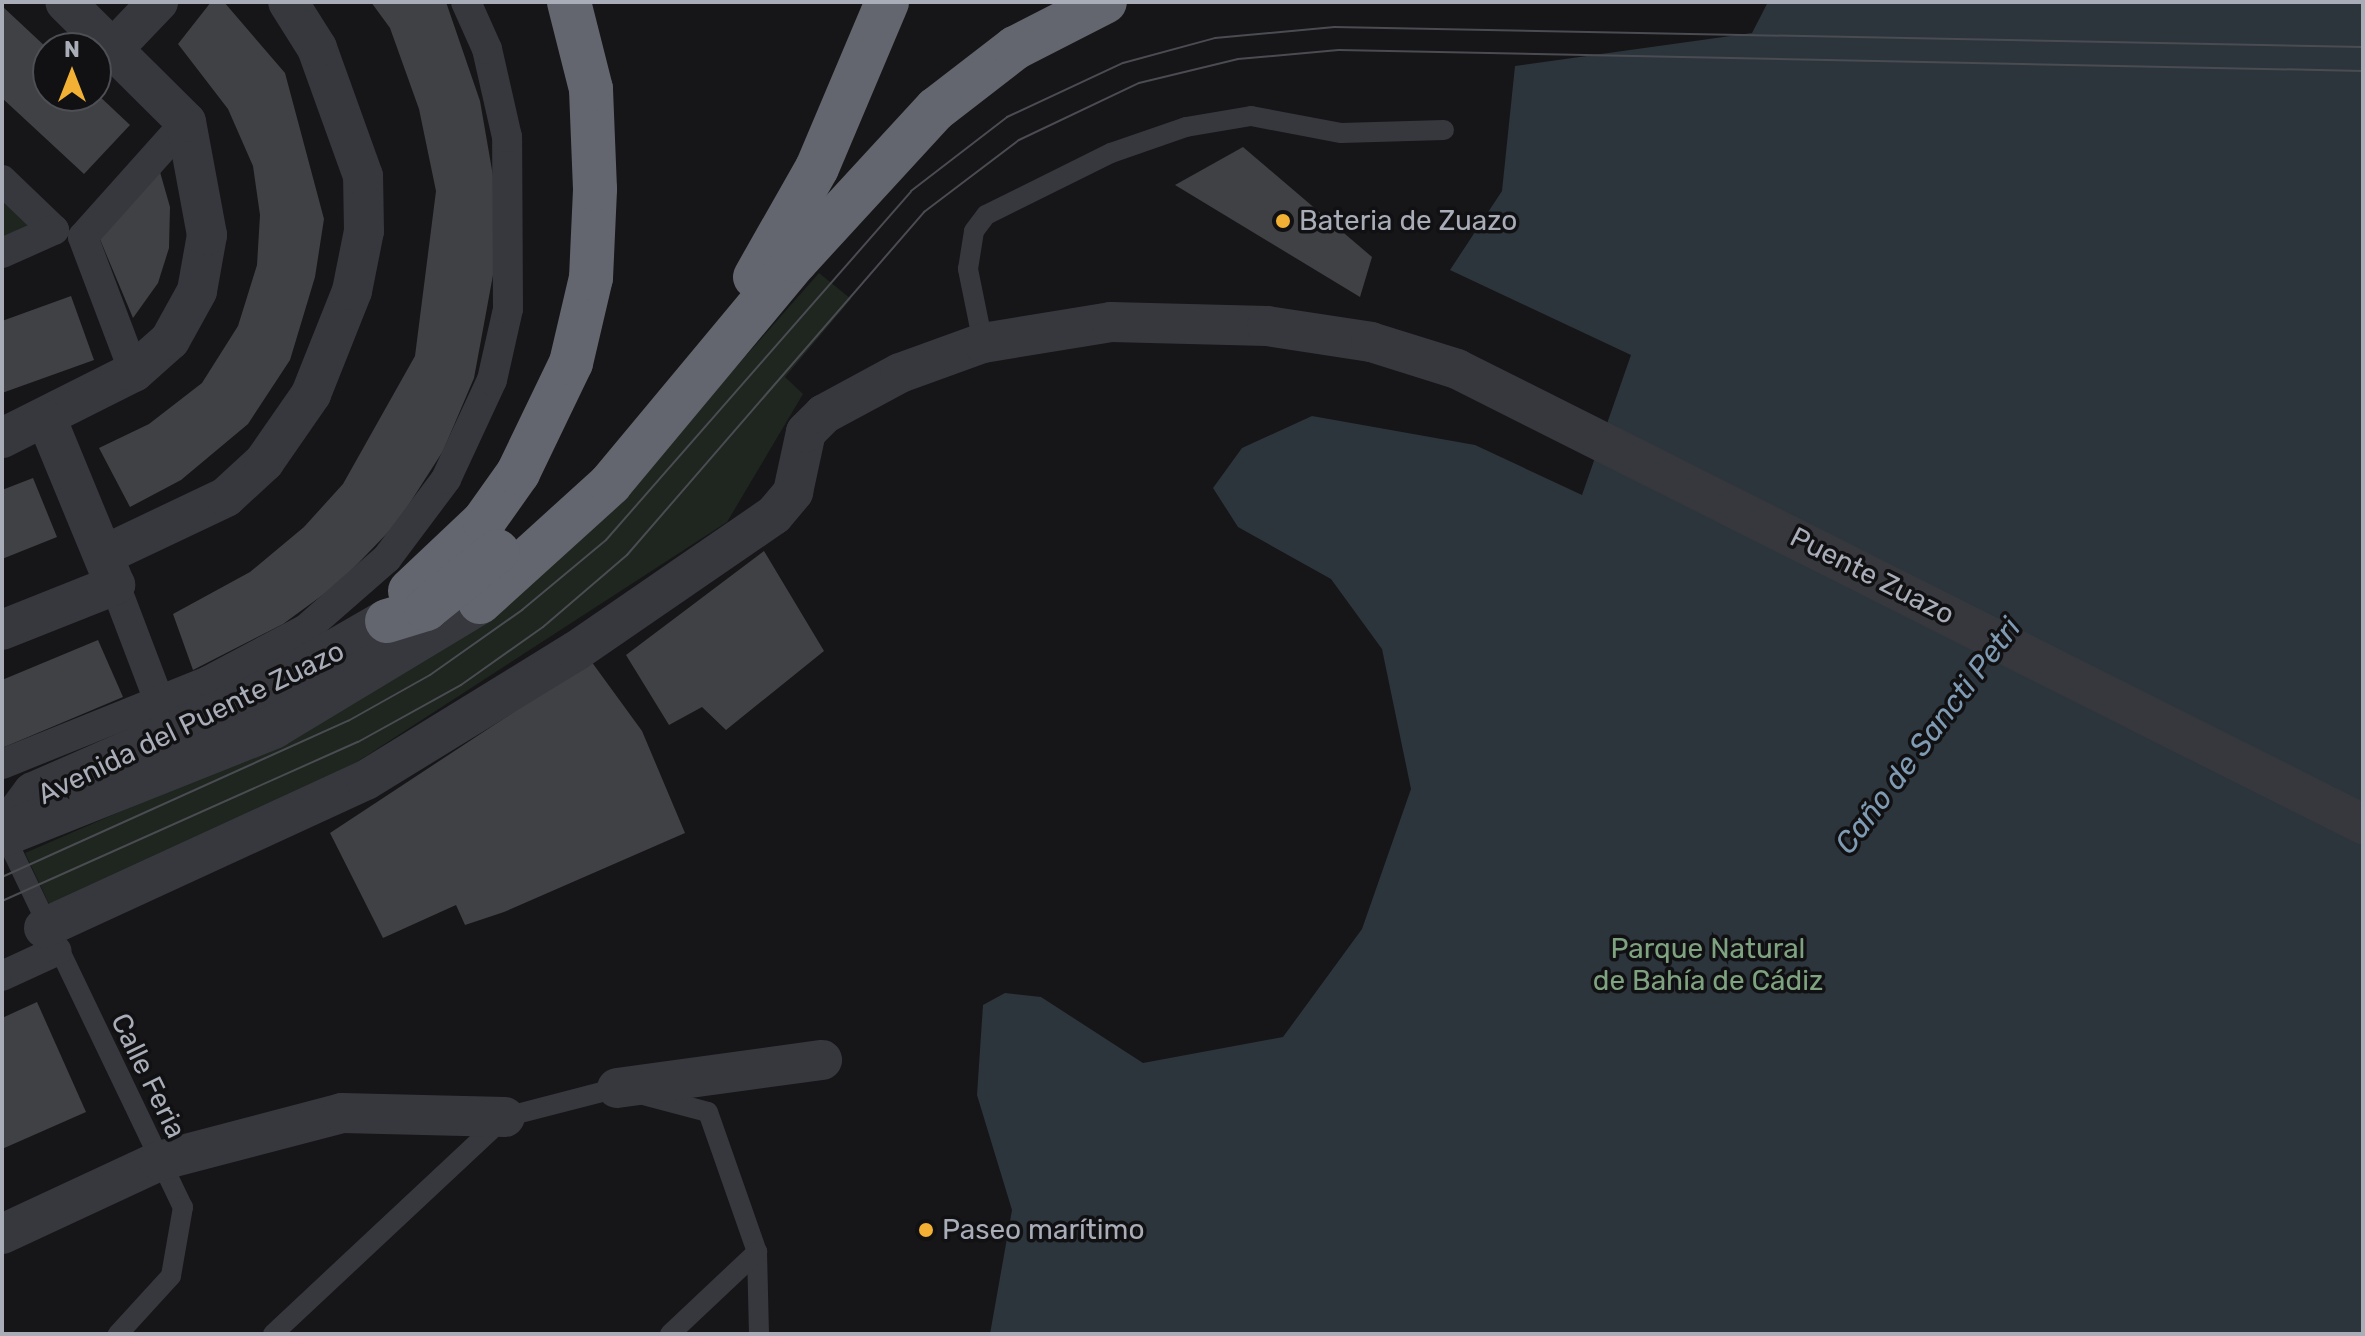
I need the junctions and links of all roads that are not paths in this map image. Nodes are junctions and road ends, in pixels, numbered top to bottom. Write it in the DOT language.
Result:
graph roads {
  1 [pos="65,2"];
  2 [pos="158,2"];
  3 [pos="288,2"];
  4 [pos="466,2"];
  5 [pos="569,2"];
  6 [pos="887,2"];
  7 [pos="1105,2"];
  8 [pos="114,48"];
  9 [pos="186,122"];
  10 [pos="1444,130"];
  11 [pos="2,180"];
  12 [pos="68,233"];
  13 [pos="2,253"];
  14 [pos="983,343"];
  15 [pos="134,372"];
  16 [pos="47,420"];
  17 [pos="2,438"];
  18 [pos="110,570"];
  19 [pos="480,602"];
  20 [pos="387,621"];
  21 [pos="2,630"];
  22 [pos="159,701"];
  23 [pos="2,764"];
  24 [pos="2363,824"];
  25 [pos="3,835"];
  26 [pos="50,940"];
  27 [pos="2,976"];
  28 [pos="822,1060"];
  29 [pos="617,1088"];
  30 [pos="505,1117"];
  31 [pos="159,1161"];
  32 [pos="2,1234"];
  33 [pos="757,1252"];
  34 [pos="118,1334"];
  35 [pos="273,1334"];
  36 [pos="670,1334"];
  37 [pos="759,1334"];
  1 -- 8 [label="street"];
  2 -- 8 [label="street"];
  3 -- 18 [label="street"];
  4 -- 22 [label="street"];
  5 -- 20 [label="highway"];
  6 -- 20 [label="highway"];
  7 -- 19 [label="highway"];
  8 -- 9 [label="street"];
  9 -- 12 [label="street"];
  9 -- 15 [label="street"];
  10 -- 14 [label="lane"];
  11 -- 12 [label="street"];
  12 -- 13 [label="street"];
  12 -- 15 [label="street"];
  14 -- 24 [label="street, Puente Zuazo"];
  14 -- 26 [label="street"];
  15 -- 16 [label="street"];
  16 -- 17 [label="street"];
  16 -- 18 [label="street"];
  18 -- 21 [label="street"];
  18 -- 22 [label="street"];
  19 -- 25 [label="street, Avenida del Puente Zuazo"];
  20 -- 25 [label="street, Avenida del Puente Zuazo"];
  22 -- 23 [label="street"];
  25 -- 26 [label="lane, Calle Feria"];
  26 -- 27 [label="street"];
  26 -- 31 [label="lane, Calle Feria"];
  28 -- 29 [label="street"];
  29 -- 30 [label="lane"];
  29 -- 33 [label="lane"];
  30 -- 31 [label="street"];
  30 -- 35 [label="lane"];
  31 -- 32 [label="street"];
  31 -- 34 [label="lane, Calle Feria"];
  33 -- 36 [label="lane"];
  33 -- 37 [label="lane"];
}
